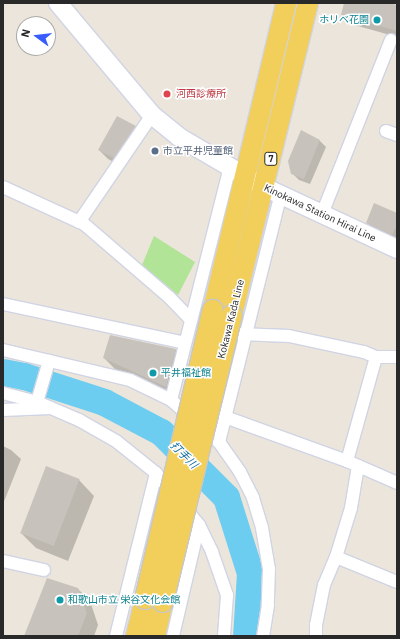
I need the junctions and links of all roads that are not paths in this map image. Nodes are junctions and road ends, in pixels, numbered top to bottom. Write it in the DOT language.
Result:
graph roads {
  1 [pos="58,3"];
  2 [pos="286,3"];
  3 [pos="308,3"];
  4 [pos="391,40"];
  5 [pos="152,115"];
  6 [pos="237,172"];
  7 [pos="3,187"];
  8 [pos="272,191"];
  9 [pos="322,214"];
  10 [pos="79,222"];
  11 [pos="397,249"];
  12 [pos="3,304"];
  13 [pos="190,320"];
  14 [pos="247,334"];
  15 [pos="187,337"];
  16 [pos="3,350"];
  17 [pos="376,357"];
  18 [pos="397,357"];
  19 [pos="48,365"];
  20 [pos="3,392"];
  21 [pos="38,398"];
  22 [pos="171,400"];
  23 [pos="52,408"];
  24 [pos="3,410"];
  25 [pos="225,417"];
  26 [pos="219,442"];
  27 [pos="352,464"];
  28 [pos="156,473"];
  29 [pos="397,483"];
  30 [pos="199,525"];
  31 [pos="336,557"];
  32 [pos="3,561"];
  33 [pos="44,570"];
  34 [pos="397,582"];
  35 [pos="154,600"];
  36 [pos="116,636"];
  37 [pos="136,636"];
  38 [pos="155,636"];
  39 [pos="173,636"];
  40 [pos="224,636"];
  41 [pos="263,636"];
  42 [pos="316,636"];
  1 -- 5 [label="street, Kinokawa Station Hirai Line"];
  2 -- 6 [label="main road, Kokawa Kada Line / 7"];
  3 -- 8 [label="main road, Kokawa Kada Line / 7"];
  4 -- 9 [label="street"];
  5 -- 6 [label="street, Kinokawa Station Hirai Line"];
  5 -- 10 [label="street"];
  6 -- 8 [label="street, Kinokawa Station Hirai Line"];
  6 -- 13 [label="street"];
  6 -- 35 [label="main road, Kokawa Kada Line / 7, bridge"];
  7 -- 10 [label="street"];
  8 -- 9 [label="street, Kinokawa Station Hirai Line"];
  8 -- 14 [label="street"];
  8 -- 35 [label="main road, Kokawa Kada Line / 7, bridge"];
  9 -- 11 [label="street, Kinokawa Station Hirai Line"];
  10 -- 13 [label="street"];
  12 -- 15 [label="street"];
  13 -- 15 [label="street"];
  14 -- 15 [label="street"];
  14 -- 17 [label="street"];
  14 -- 25 [label="street"];
  15 -- 22 [label="street"];
  16 -- 19 [label="street"];
  17 -- 18 [label="street"];
  17 -- 27 [label="street"];
  19 -- 21 [label="street"];
  19 -- 22 [label="street"];
  20 -- 21 [label="street"];
  21 -- 23 [label="street"];
  22 -- 26 [label="street"];
  23 -- 24 [label="street"];
  23 -- 28 [label="street"];
  25 -- 26 [label="street"];
  25 -- 27 [label="street"];
  26 -- 41 [label="street"];
  27 -- 29 [label="street"];
  27 -- 31 [label="street"];
  28 -- 30 [label="street"];
  28 -- 36 [label="street"];
  30 -- 39 [label="street"];
  30 -- 40 [label="street"];
  31 -- 34 [label="street"];
  31 -- 42 [label="street"];
  32 -- 33 [label="street"];
  35 -- 37 [label="main road, Kokawa Kada Line / 7"];
  35 -- 38 [label="main road, Kokawa Kada Line / 7"];
}
